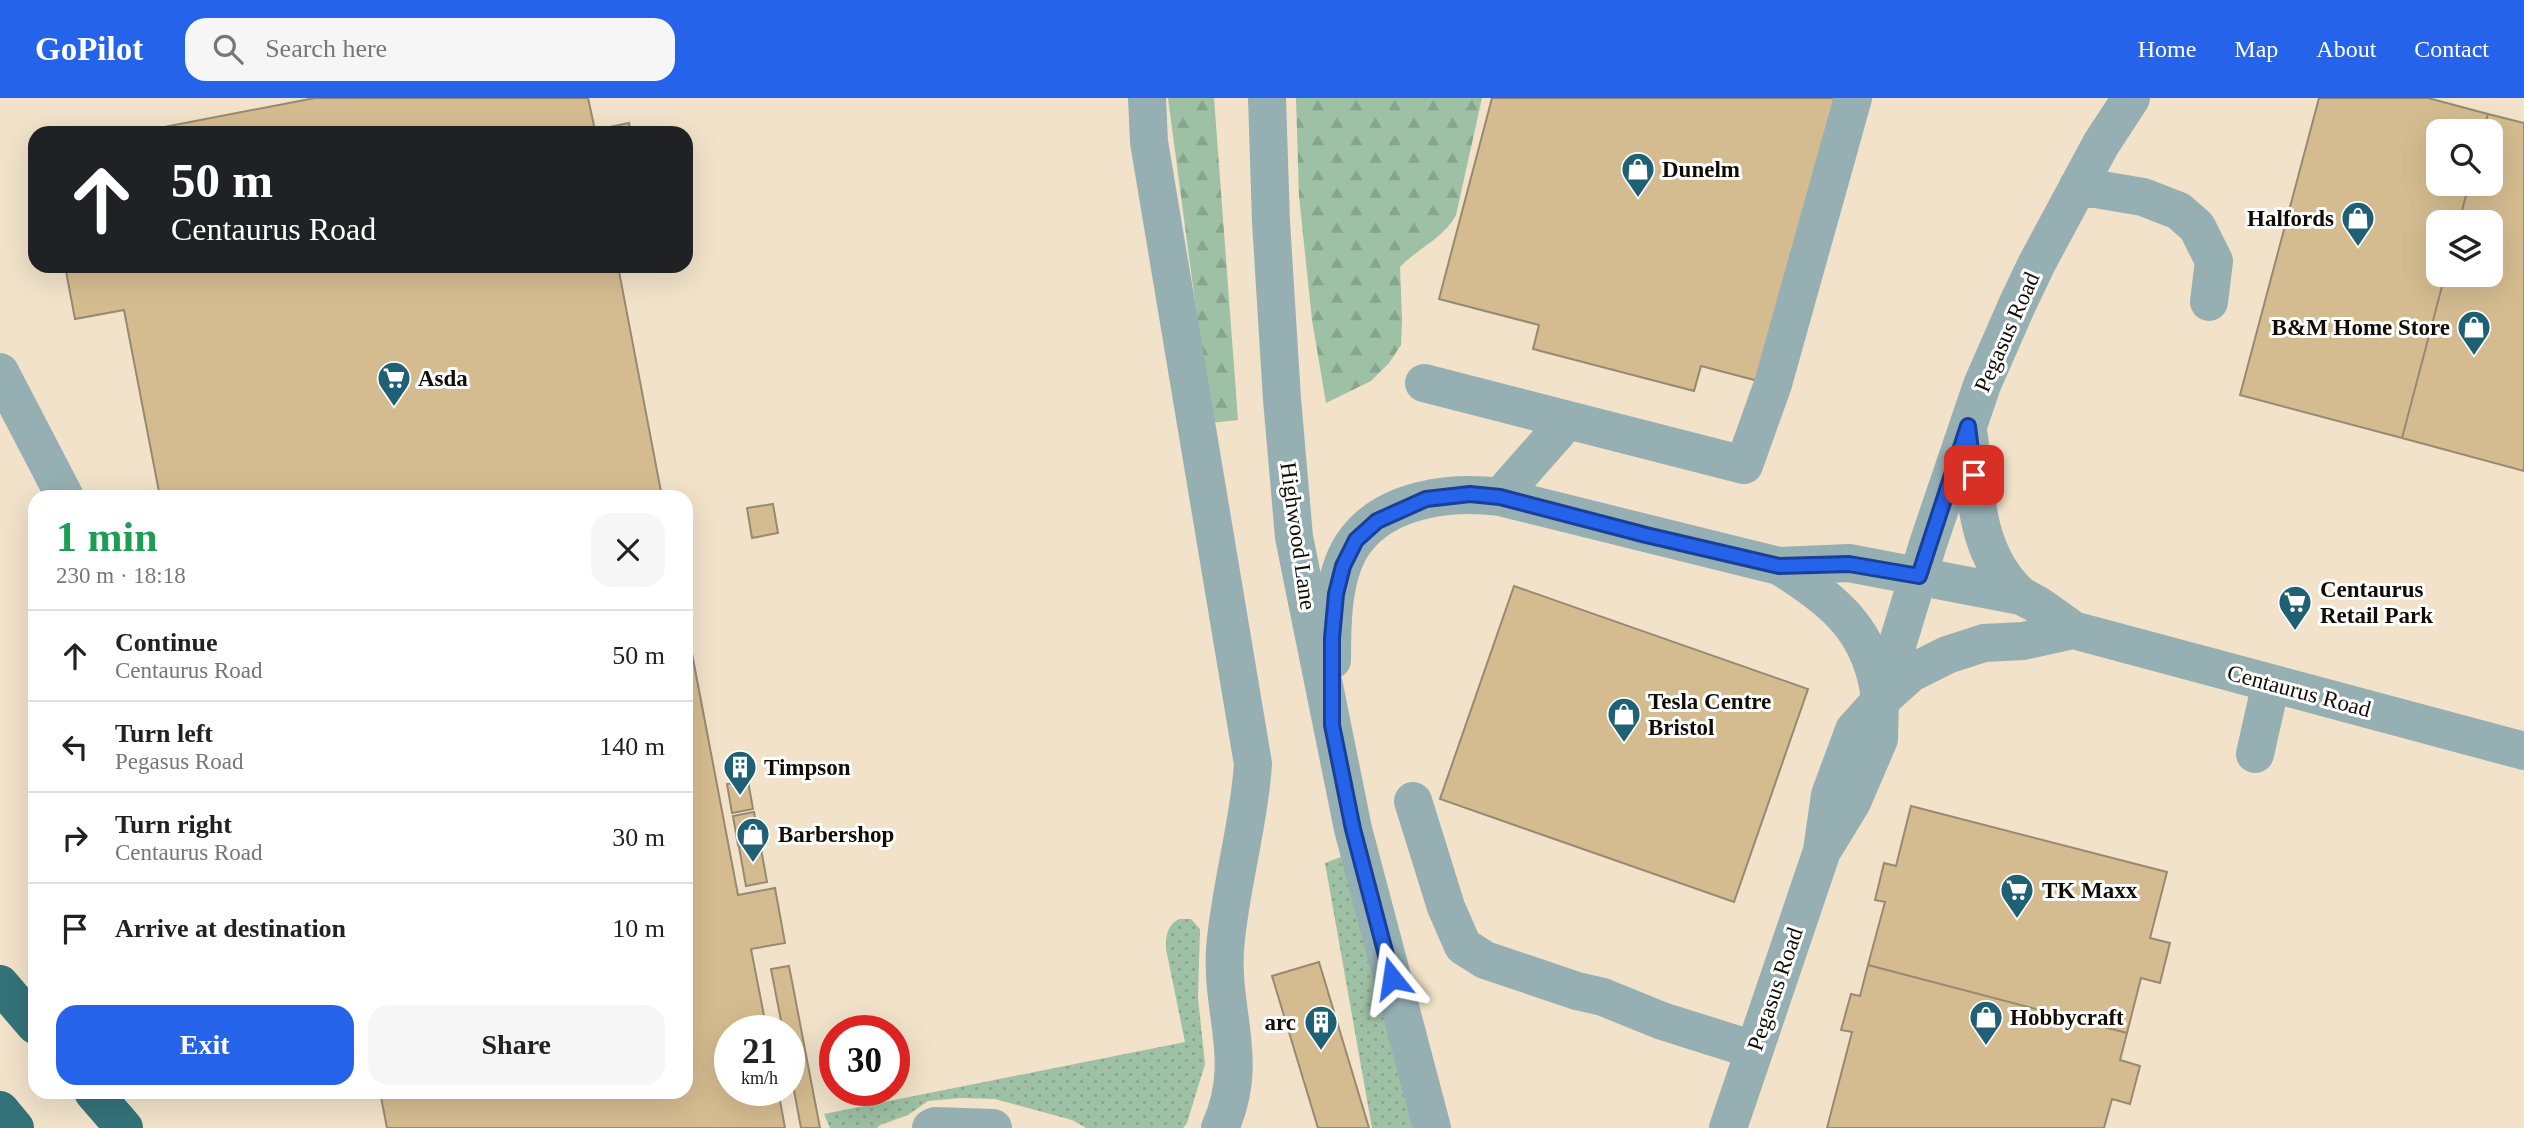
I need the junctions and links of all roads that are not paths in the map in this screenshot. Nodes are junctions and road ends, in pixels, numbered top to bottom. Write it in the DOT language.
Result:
graph roads {
  1 [pos="1147,98"];
  2 [pos="1267,98"];
  3 [pos="1853,98"];
  4 [pos="2131,98"];
  5 [pos="2078,187"];
  6 [pos="2209,302"];
  7 [pos="0,372"];
  8 [pos="1424,383"];
  9 [pos="1568,420"];
  10 [pos="1968,426"];
  11 [pos="61,490"];
  12 [pos="1500,497"];
  13 [pos="1779,566"];
  14 [pos="1919,576"];
  15 [pos="2021,596"];
  16 [pos="2073,631"];
  17 [pos="2271,683"];
  18 [pos="1880,701"];
  19 [pos="1332,725"];
  20 [pos="2524,751"];
  21 [pos="2255,754"];
  22 [pos="1413,801"];
  23 [pos="0,984"];
  24 [pos="28,1017"];
  25 [pos="1754,1049"];
  26 [pos="99,1099"];
  27 [pos="0,1110"];
  28 [pos="16,1128"];
  29 [pos="124,1128"];
  30 [pos="931,1128"];
  31 [pos="993,1128"];
  32 [pos="1220,1128"];
  33 [pos="1432,1128"];
  34 [pos="1728,1128"];
  1 -- 32 [label="street"];
  2 -- 19 [label="street, Highwood Lane"];
  3 -- 9 [label="street"];
  4 -- 5 [label="street, Pegasus Road"];
  5 -- 6 [label="street"];
  5 -- 10 [label="street, Pegasus Road"];
  7 -- 11 [label="street"];
  8 -- 9 [label="street"];
  9 -- 12 [label="street"];
  10 -- 14 [label="street, Pegasus Road"];
  10 -- 15 [label="street, Centaurus Road"];
  12 -- 13 [label="street, Centaurus Road"];
  12 -- 19 [label="street, Centaurus Road"];
  13 -- 14 [label="street, Centaurus Road"];
  13 -- 18 [label="street, Centaurus Road"];
  14 -- 15 [label="street, Centaurus Road"];
  14 -- 18 [label="street, Pegasus Road"];
  15 -- 16 [label="street, Centaurus Road"];
  16 -- 17 [label="street, Centaurus Road"];
  16 -- 18 [label="street, Centaurus Road"];
  17 -- 20 [label="street, Centaurus Road"];
  17 -- 21 [label="street"];
  18 -- 25 [label="street, Pegasus Road"];
  19 -- 33 [label="street, Highwood Lane"];
  22 -- 25 [label="street"];
  23 -- 24 [label="highway"];
  25 -- 34 [label="street, Pegasus Road"];
  26 -- 29 [label="highway"];
  27 -- 28 [label="highway"];
  30 -- 31 [label="street"];
}
